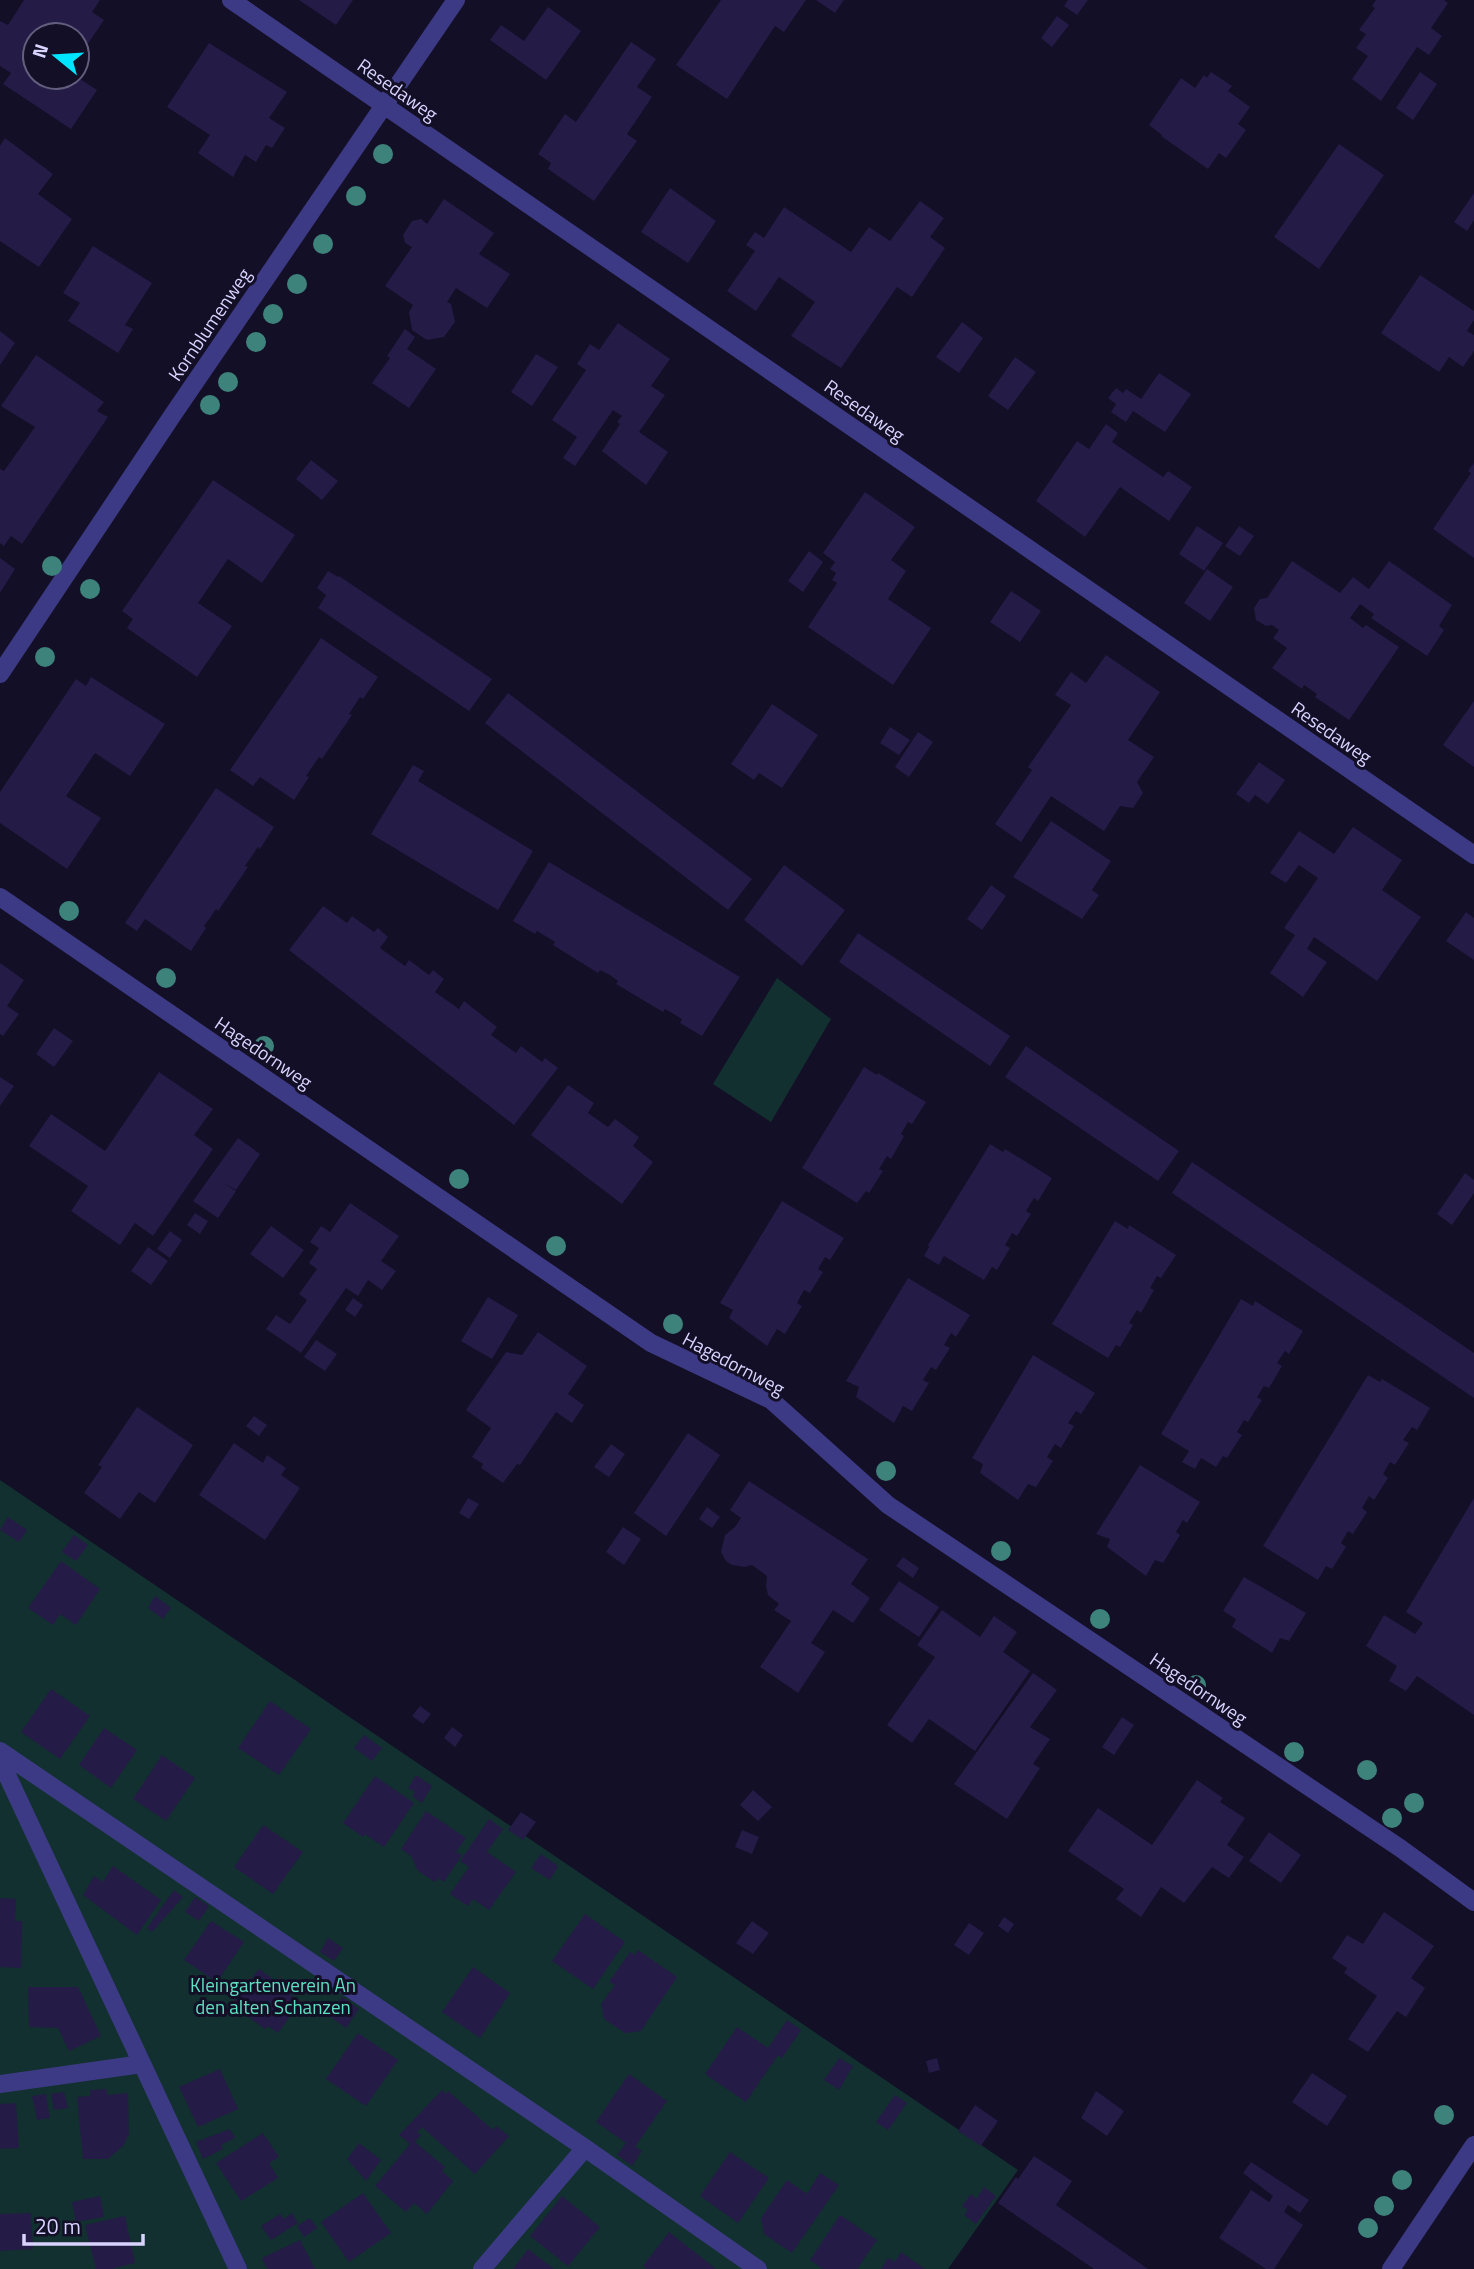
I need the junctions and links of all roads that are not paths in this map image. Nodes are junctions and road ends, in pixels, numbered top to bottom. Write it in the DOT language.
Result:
graph roads {
  1 [pos="231,0"];
  2 [pos="456,0"];
  3 [pos="384,105"];
  4 [pos="0,674"];
  5 [pos="1474,855"];
  6 [pos="0,897"];
  7 [pos="0,1751"];
  8 [pos="0,1760"];
  9 [pos="1474,1902"];
  10 [pos="142,2064"];
  11 [pos="0,2084"];
  12 [pos="1474,2145"];
  13 [pos="585,2148"];
  14 [pos="233,2268"];
  15 [pos="482,2269"];
  16 [pos="758,2269"];
  17 [pos="1391,2269"];
  1 -- 3 [label="street, Resedaweg"];
  2 -- 3 [label="street, Kornblumenweg"];
  3 -- 4 [label="street, Kornblumenweg"];
  3 -- 5 [label="street, Resedaweg"];
  6 -- 9 [label="street, Hagedornweg"];
  7 -- 13 [label="street"];
  8 -- 10 [label="street"];
  10 -- 11 [label="street"];
  10 -- 14 [label="street"];
  12 -- 17 [label="street"];
  13 -- 15 [label="street"];
  13 -- 16 [label="street"];
}
